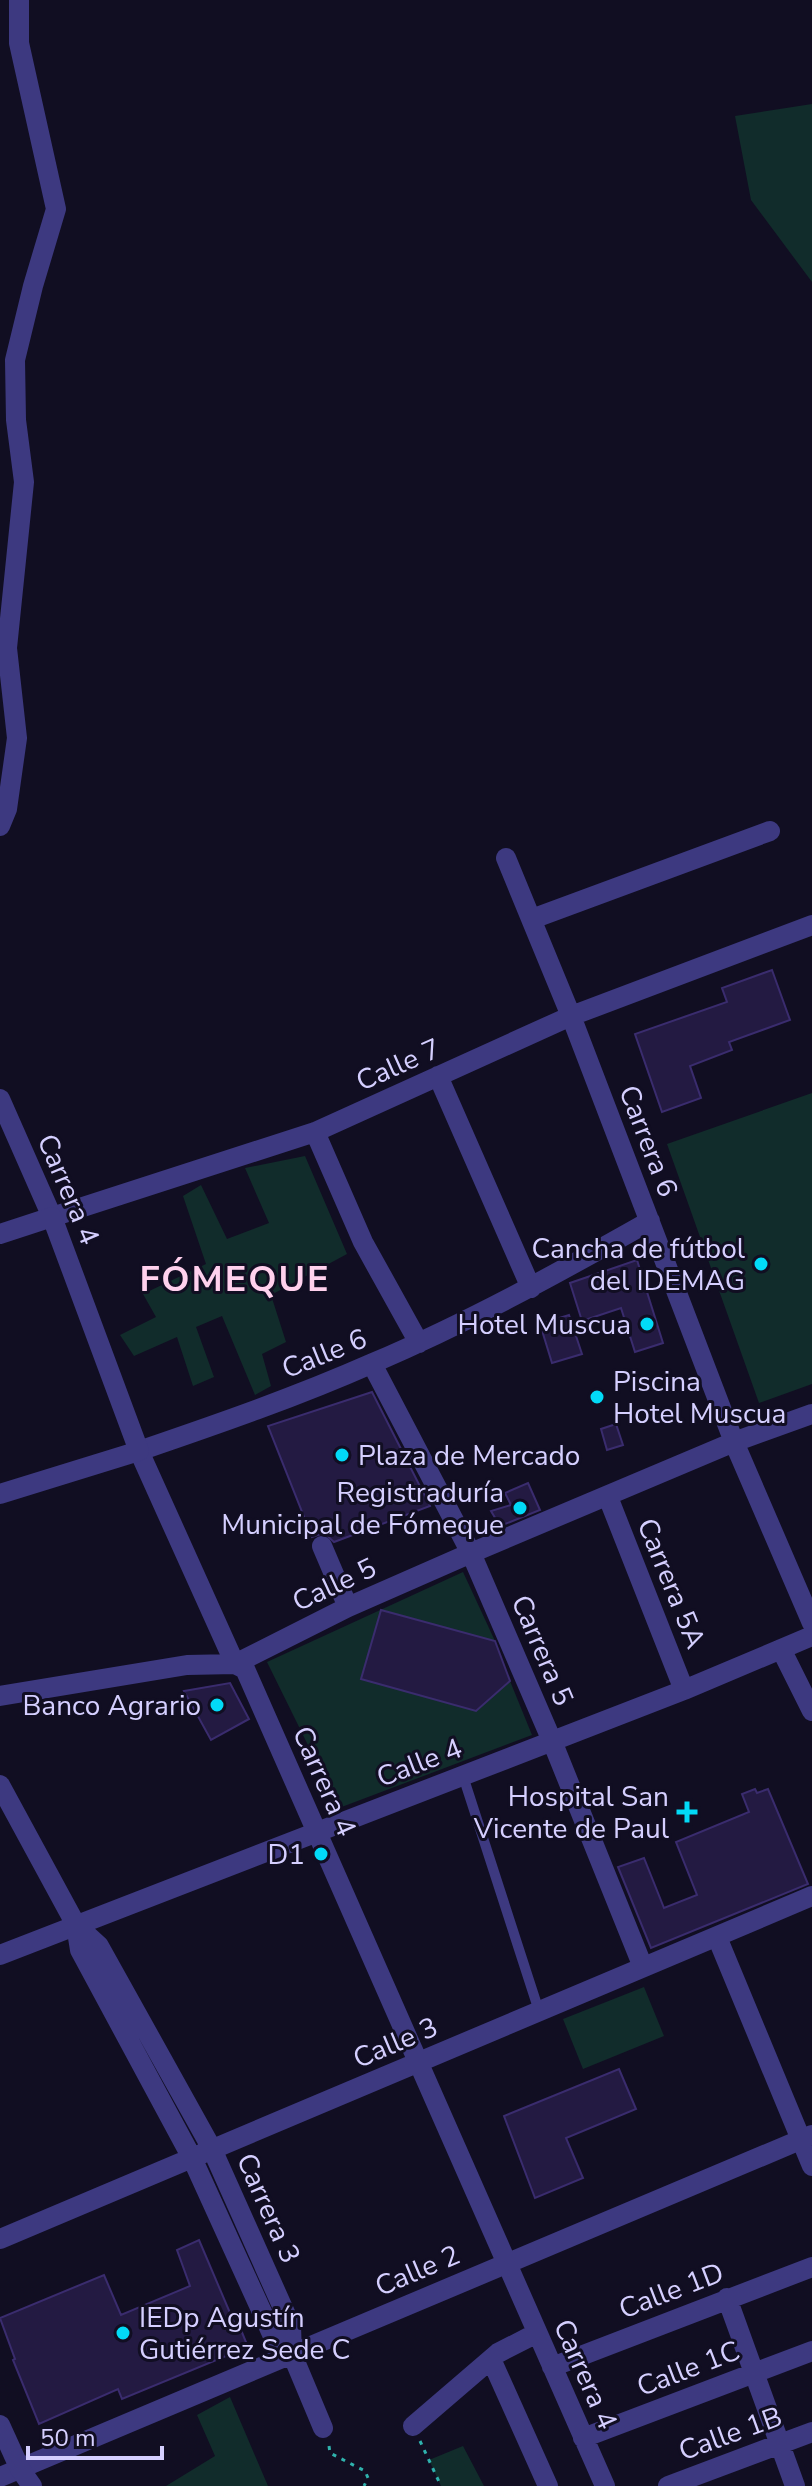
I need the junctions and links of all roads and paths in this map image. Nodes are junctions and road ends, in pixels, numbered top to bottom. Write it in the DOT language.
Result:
graph roads {
  1 [pos="19,0"];
  2 [pos="0,652"];
  3 [pos="11,674"];
  4 [pos="0,826"];
  5 [pos="770,831"];
  6 [pos="506,858"];
  7 [pos="532,919"];
  8 [pos="812,925"];
  9 [pos="571,1016"];
  10 [pos="438,1076"];
  11 [pos="0,1099"];
  12 [pos="315,1132"];
  13 [pos="52,1217"];
  14 [pos="650,1221"];
  15 [pos="0,1234"];
  16 [pos="531,1288"];
  17 [pos="419,1343"];
  18 [pos="372,1364"];
  19 [pos="812,1414"];
  20 [pos="734,1442"];
  21 [pos="139,1451"];
  22 [pos="0,1494"];
  23 [pos="608,1497"];
  24 [pos="322,1546"];
  25 [pos="471,1553"];
  26 [pos="348,1607"];
  27 [pos="812,1623"];
  28 [pos="812,1636"];
  29 [pos="781,1649"];
  30 [pos="235,1664"];
  31 [pos="684,1690"];
  32 [pos="0,1696"];
  33 [pos="812,1711"];
  34 [pos="552,1741"];
  35 [pos="463,1776"];
  36 [pos="0,1785"];
  37 [pos="316,1831"];
  38 [pos="812,1896"];
  39 [pos="76,1925"];
  40 [pos="717,1937"];
  41 [pos="0,1955"];
  42 [pos="643,1967"];
  43 [pos="539,2011"];
  44 [pos="418,2062"];
  45 [pos="806,2137"];
  46 [pos="212,2149"];
  47 [pos="192,2158"];
  48 [pos="812,2166"];
  49 [pos="0,2239"];
  50 [pos="506,2263"];
  51 [pos="812,2267"];
  52 [pos="727,2298"];
  53 [pos="537,2333"];
  54 [pos="812,2351"];
  55 [pos="292,2354"];
  56 [pos="491,2359"];
  57 [pos="552,2367"];
  58 [pos="754,2373"];
  59 [pos="0,2425"];
  60 [pos="413,2426"];
  61 [pos="323,2428"];
  62 [pos="812,2432"];
  63 [pos="583,2438"];
  64 [pos="780,2444"];
  65 [pos="0,2477"];
  66 [pos="26,2477"];
  67 [pos="364,2486"];
  68 [pos="441,2486"];
  69 [pos="548,2486"];
  70 [pos="605,2486"];
  71 [pos="668,2486"];
  72 [pos="795,2486"];
  1 -- 3 [label="street"];
  2 -- 3 [label="street"];
  3 -- 4 [label="street"];
  5 -- 7 [label="street"];
  6 -- 7 [label="street, Carrera 6"];
  7 -- 9 [label="street, Carrera 6"];
  8 -- 9 [label="street, Calle 7"];
  9 -- 10 [label="street, Calle 7"];
  9 -- 14 [label="street, Carrera 6"];
  10 -- 12 [label="street, Calle 7"];
  10 -- 16 [label="street"];
  11 -- 13 [label="street, Carrera 4"];
  12 -- 13 [label="street, Calle 7"];
  12 -- 17 [label="street"];
  13 -- 15 [label="street, Calle 7"];
  13 -- 21 [label="street, Carrera 4"];
  14 -- 16 [label="street, Calle 6"];
  14 -- 20 [label="street, Carrera 6"];
  16 -- 17 [label="street, Calle 6"];
  17 -- 18 [label="street, Calle 6"];
  18 -- 21 [label="street, Calle 6"];
  18 -- 25 [label="street, Carrera 5"];
  19 -- 20 [label="street, Calle 5"];
  20 -- 23 [label="street, Calle 5"];
  20 -- 27 [label="street, Carrera 6"];
  21 -- 22 [label="street, Calle 6"];
  21 -- 30 [label="street, Carrera 4"];
  23 -- 25 [label="street, Calle 5"];
  23 -- 31 [label="street, Carrera 5A"];
  24 -- 26 [label="street"];
  25 -- 26 [label="street, Calle 5"];
  25 -- 34 [label="street, Carrera 5"];
  26 -- 30 [label="street, Calle 5"];
  28 -- 29 [label="street, Calle 4"];
  29 -- 31 [label="street, Calle 4"];
  29 -- 33 [label="street"];
  30 -- 32 [label="street, Calle 5"];
  30 -- 37 [label="street, Carrera 4"];
  31 -- 34 [label="street, Calle 4"];
  34 -- 35 [label="street, Calle 4"];
  34 -- 42 [label="street, Carrera 5"];
  35 -- 37 [label="street, Calle 4"];
  35 -- 43 [label="lane"];
  36 -- 39 [label="street, Carrera 3"];
  37 -- 39 [label="street, Calle 4"];
  37 -- 44 [label="street, Carrera 4"];
  38 -- 40 [label="street, Calle 3"];
  39 -- 41 [label="street, Calle 4"];
  39 -- 46 [label="street, Carrera 3"];
  39 -- 47 [label="street, Carrera 3"];
  40 -- 42 [label="street, Calle 3"];
  40 -- 45 [label="street"];
  42 -- 43 [label="street, Calle 3"];
  43 -- 44 [label="street, Calle 3"];
  44 -- 46 [label="street, Calle 3"];
  44 -- 50 [label="street, Carrera 4"];
  45 -- 48 [label="street"];
  45 -- 50 [label="street, Calle 2"];
  46 -- 47 [label="street, Calle 3"];
  46 -- 55 [label="street, Carrera 3"];
  47 -- 49 [label="street, Calle 3"];
  47 -- 55 [label="street, Carrera 3"];
  50 -- 53 [label="street, Carrera 4"];
  50 -- 55 [label="street, Calle 2"];
  51 -- 52 [label="street, Calle 1D"];
  52 -- 57 [label="street, Calle 1D"];
  52 -- 58 [label="street"];
  53 -- 56 [label="street"];
  53 -- 57 [label="street, Carrera 4"];
  54 -- 58 [label="street, Calle 1C"];
  55 -- 61 [label="street"];
  55 -- 66 [label="street, Calle 2"];
  56 -- 60 [label="street"];
  56 -- 69 [label="street"];
  57 -- 63 [label="street, Carrera 4"];
  58 -- 63 [label="street, Calle 1C"];
  58 -- 64 [label="street"];
  59 -- 66 [label="street"];
  60 -- 68 [label="path"];
  61 -- 67 [label="path"];
  62 -- 64 [label="street, Calle 1B"];
  63 -- 70 [label="street, Carrera 4"];
  64 -- 71 [label="street, Calle 1B"];
  64 -- 72 [label="street"];
  65 -- 66 [label="street, Calle 2"];
}
